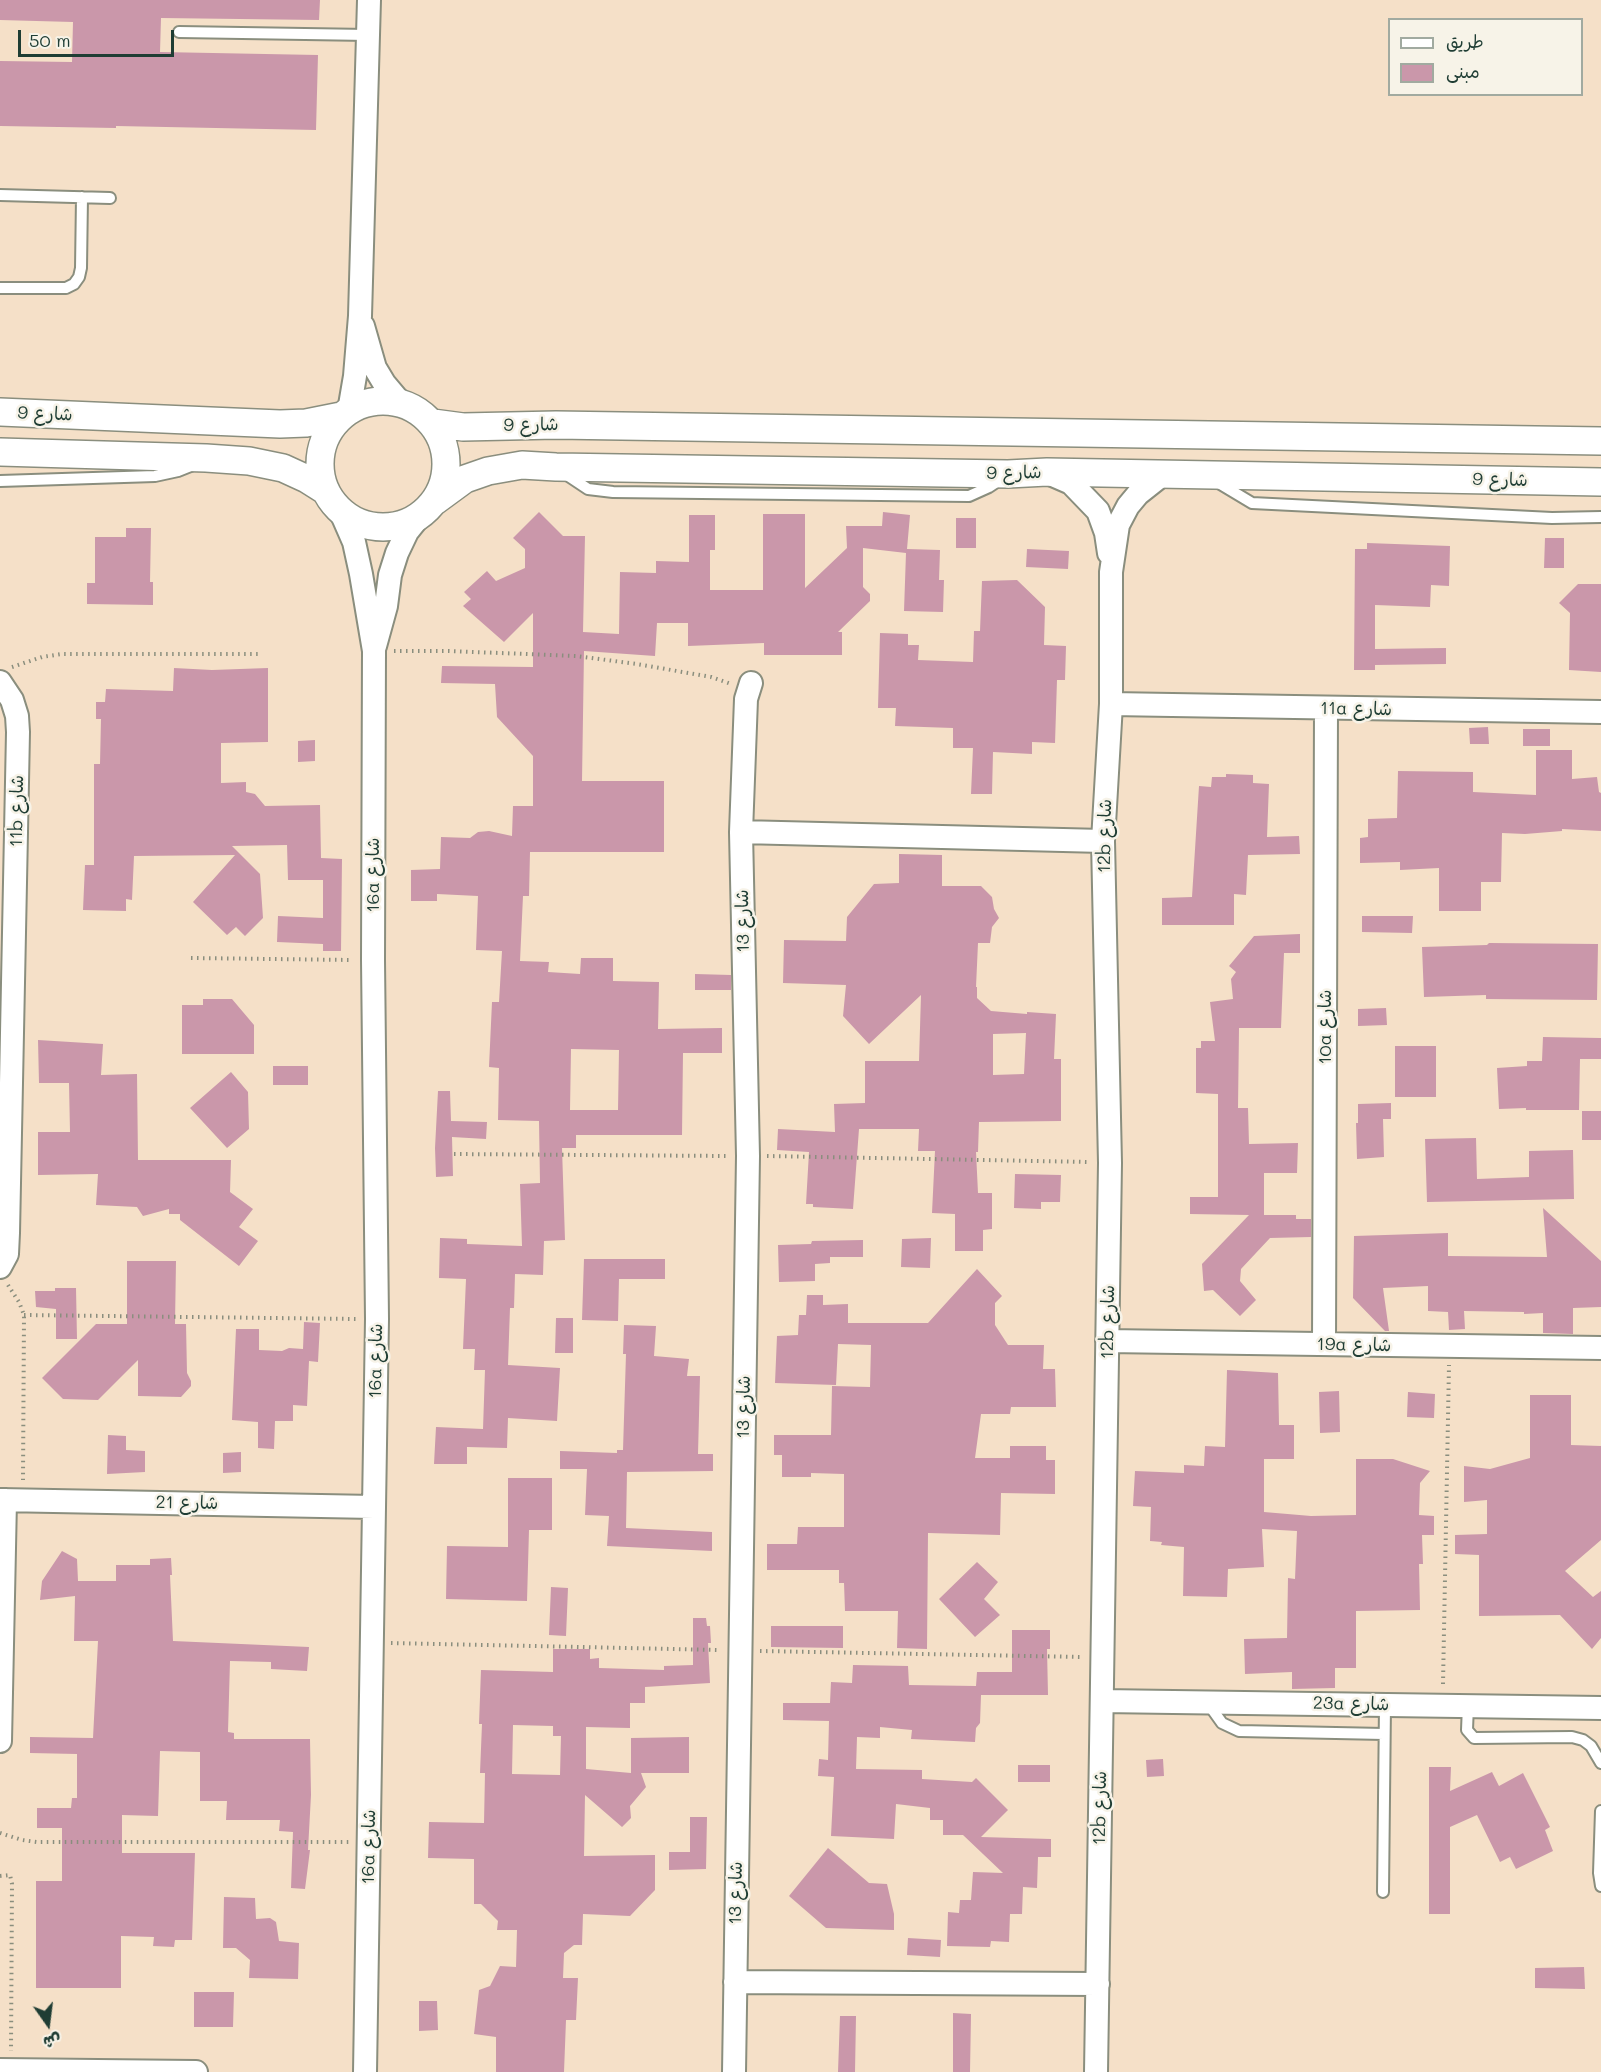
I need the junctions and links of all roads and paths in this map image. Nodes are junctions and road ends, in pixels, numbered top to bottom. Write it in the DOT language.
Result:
graph roads {
  1 [pos="369,0"];
  2 [pos="179,32"];
  3 [pos="368,35"];
  4 [pos="0,195"];
  5 [pos="82,197"];
  6 [pos="110,198"];
  7 [pos="0,288"];
  8 [pos="360,316"];
  9 [pos="399,402"];
  10 [pos="0,412"];
  11 [pos="345,413"];
  12 [pos="433,423"];
  13 [pos="1601,441"];
  14 [pos="0,452"];
  15 [pos="207,458"];
  16 [pos="1047,472"];
  17 [pos="1162,475"];
  18 [pos="1207,475"];
  19 [pos="0,481"];
  20 [pos="1601,482"];
  21 [pos="333,501"];
  22 [pos="427,509"];
  23 [pos="1601,517"];
  24 [pos="1112,572"];
  25 [pos="374,651"];
  26 [pos="258,654"];
  27 [pos="4,675"];
  28 [pos="749,691"];
  29 [pos="1111,704"];
  30 [pos="1326,709"];
  31 [pos="1601,712"];
  32 [pos="741,832"];
  33 [pos="1103,841"];
  34 [pos="191,958"];
  35 [pos="373,960"];
  36 [pos="454,1154"];
  37 [pos="748,1156"];
  38 [pos="1110,1163"];
  39 [pos="2,1274"];
  40 [pos="24,1316"];
  41 [pos="377,1319"];
  42 [pos="1107,1341"];
  43 [pos="1324,1344"];
  44 [pos="1449,1346"];
  45 [pos="1601,1348"];
  46 [pos="9,1500"];
  47 [pos="374,1507"];
  48 [pos="1102,1701"];
  49 [pos="1207,1702"];
  50 [pos="1385,1705"];
  51 [pos="1442,1706"];
  52 [pos="1468,1706"];
  53 [pos="1601,1708"];
  54 [pos="1384,1734"];
  55 [pos="0,1741"];
  56 [pos="1601,1763"];
  57 [pos="1601,1811"];
  58 [pos="0,1833"];
  59 [pos="369,1842"];
  60 [pos="0,1876"];
  61 [pos="1601,1886"];
  62 [pos="1383,1892"];
  63 [pos="735,1982"];
  64 [pos="1098,1984"];
  65 [pos="5,2070"];
  66 [pos="196,2072"];
  67 [pos="365,2072"];
  68 [pos="734,2072"];
  69 [pos="1096,2072"];
  1 -- 3 [label="street"];
  2 -- 3 [label="lane"];
  3 -- 8 [label="street"];
  4 -- 5 [label="lane"];
  5 -- 6 [label="lane"];
  5 -- 7 [label="lane"];
  8 -- 9 [label="street"];
  8 -- 11 [label="street"];
  9 -- 11 [label="street"];
  9 -- 12 [label="street"];
  10 -- 11 [label="street, شارع 9"];
  11 -- 21 [label="street"];
  12 -- 13 [label="street, شارع 9"];
  12 -- 22 [label="street"];
  14 -- 15 [label="street"];
  15 -- 19 [label="lane"];
  15 -- 21 [label="street"];
  16 -- 17 [label="street, شارع 9"];
  16 -- 22 [label="street, شارع 9"];
  16 -- 24 [label="street, 12b شارع"];
  17 -- 18 [label="street, شارع 9"];
  17 -- 24 [label="street, 12b شارع"];
  18 -- 20 [label="street, شارع 9"];
  18 -- 23 [label="lane"];
  21 -- 22 [label="street"];
  21 -- 25 [label="street, 16a شارع"];
  22 -- 25 [label="street, 16a شارع"];
  24 -- 29 [label="street, 12b شارع"];
  25 -- 28 [label="path"];
  25 -- 35 [label="street, 16a شارع"];
  26 -- 27 [label="path"];
  27 -- 39 [label="street, 11b شارع"];
  28 -- 32 [label="street, شارع 13"];
  29 -- 30 [label="street, 11a شارع"];
  29 -- 33 [label="street, 12b شارع"];
  30 -- 31 [label="street, 11a شارع"];
  30 -- 43 [label="street, 10a شارع"];
  32 -- 33 [label="street"];
  32 -- 37 [label="street, شارع 13"];
  33 -- 38 [label="street, 12b شارع"];
  34 -- 35 [label="path"];
  35 -- 41 [label="street, 16a شارع"];
  36 -- 37 [label="path"];
  37 -- 38 [label="path"];
  37 -- 63 [label="street, شارع 13"];
  38 -- 42 [label="street, 12b شارع"];
  39 -- 40 [label="path"];
  40 -- 41 [label="path"];
  40 -- 46 [label="path"];
  41 -- 47 [label="street, 16a شارع"];
  42 -- 43 [label="street, 19a شارع"];
  42 -- 48 [label="street, 12b شارع"];
  43 -- 44 [label="street, 19a شارع"];
  44 -- 45 [label="street, 19a شارع"];
  44 -- 51 [label="path"];
  46 -- 47 [label="street, شارع 21"];
  46 -- 55 [label="street"];
  47 -- 59 [label="street, 16a شارع"];
  48 -- 49 [label="street, 23a شارع"];
  48 -- 64 [label="street, 12b شارع"];
  49 -- 50 [label="street, 23a شارع"];
  49 -- 54 [label="lane"];
  50 -- 51 [label="street, 23a شارع"];
  50 -- 54 [label="lane"];
  51 -- 52 [label="street, 23a شارع"];
  52 -- 53 [label="street, 23a شارع"];
  52 -- 56 [label="lane"];
  54 -- 62 [label="lane"];
  57 -- 61 [label="lane"];
  58 -- 59 [label="path"];
  59 -- 67 [label="street, 16a شارع"];
  60 -- 65 [label="path"];
  63 -- 64 [label="street"];
  63 -- 68 [label="street, شارع 13"];
  64 -- 69 [label="street, 12b شارع"];
  65 -- 66 [label="street"];
}
